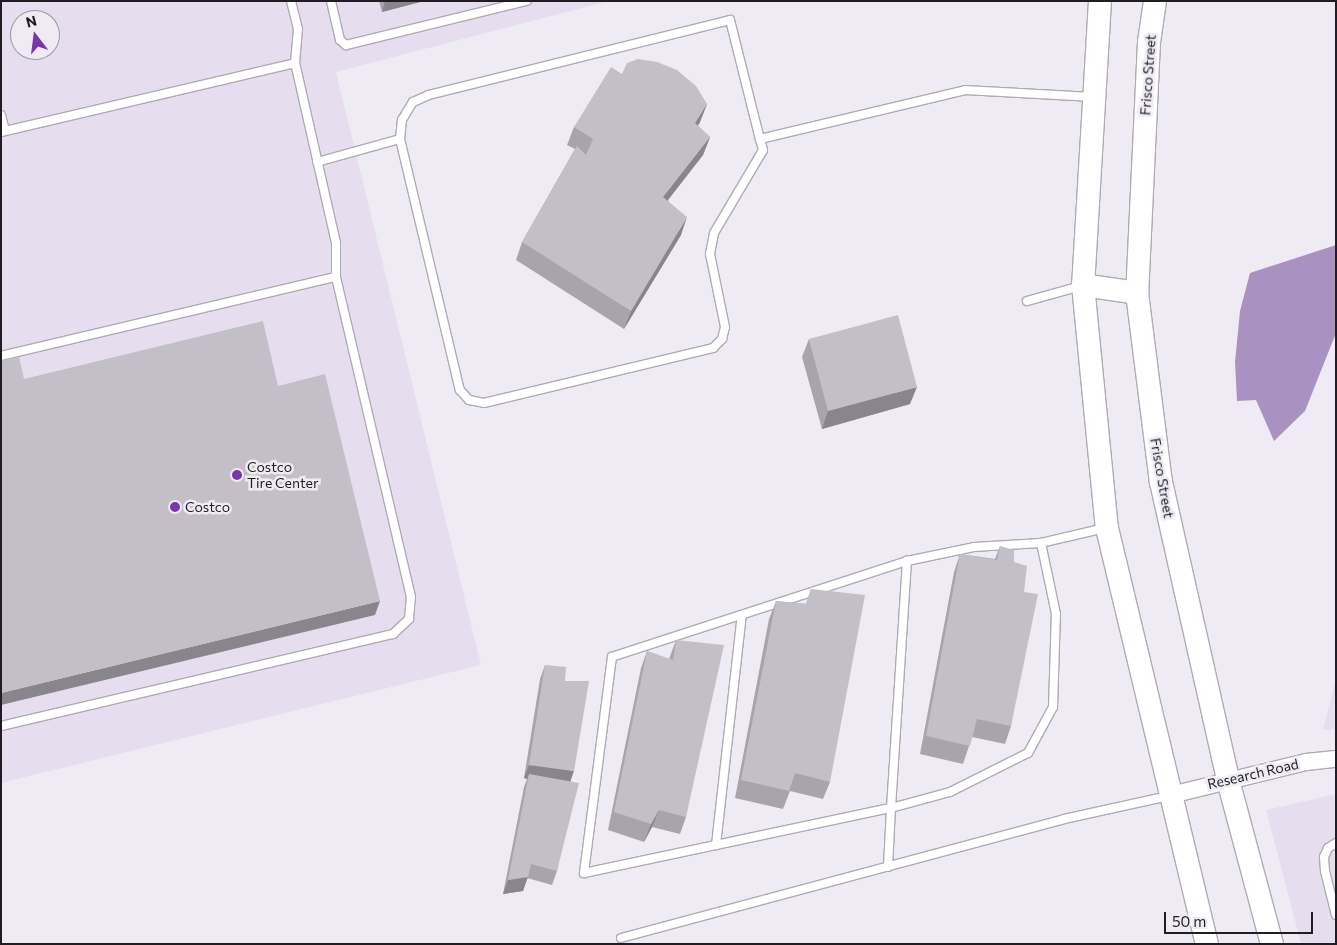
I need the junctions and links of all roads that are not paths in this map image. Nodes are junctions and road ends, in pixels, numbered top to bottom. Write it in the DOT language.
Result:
graph roads {
  1 [pos="291,1"];
  2 [pos="331,1"];
  3 [pos="527,1"];
  4 [pos="1100,1"];
  5 [pos="1155,1"];
  6 [pos="295,63"];
  7 [pos="1094,97"];
  8 [pos="1,115"];
  9 [pos="3,132"];
  10 [pos="760,139"];
  11 [pos="400,140"];
  12 [pos="318,162"];
  13 [pos="336,278"];
  14 [pos="1083,285"];
  15 [pos="1137,293"];
  16 [pos="1028,301"];
  17 [pos="1,356"];
  18 [pos="1107,528"];
  19 [pos="1041,542"];
  20 [pos="907,561"];
  21 [pos="742,615"];
  22 [pos="1,726"];
  23 [pos="1336,759"];
  24 [pos="1228,780"];
  25 [pos="1171,795"];
  26 [pos="891,808"];
  27 [pos="1336,843"];
  28 [pos="716,845"];
  29 [pos="888,866"];
  30 [pos="1336,915"];
  31 [pos="621,938"];
  32 [pos="1207,944"];
  33 [pos="1272,944"];
  1 -- 6 [label="lane"];
  2 -- 3 [label="lane"];
  4 -- 7 [label="street"];
  5 -- 15 [label="street, Frisco Street"];
  6 -- 9 [label="lane"];
  6 -- 12 [label="lane"];
  7 -- 10 [label="lane"];
  7 -- 14 [label="street"];
  8 -- 9 [label="lane"];
  10 -- 11 [label="lane"];
  10 -- 11 [label="lane"];
  11 -- 12 [label="lane"];
  12 -- 13 [label="lane"];
  13 -- 17 [label="lane"];
  13 -- 22 [label="lane"];
  14 -- 15 [label="street"];
  14 -- 16 [label="lane"];
  14 -- 18 [label="street"];
  15 -- 24 [label="street, Frisco Street"];
  18 -- 19 [label="lane"];
  18 -- 25 [label="street"];
  19 -- 20 [label="lane"];
  19 -- 26 [label="lane"];
  20 -- 21 [label="lane"];
  20 -- 26 [label="lane"];
  21 -- 28 [label="lane"];
  21 -- 28 [label="lane"];
  23 -- 24 [label="street, Research Road"];
  24 -- 25 [label="street, Research Road"];
  24 -- 33 [label="street, Frisco Street"];
  25 -- 29 [label="lane"];
  25 -- 32 [label="street"];
  26 -- 28 [label="lane"];
  26 -- 29 [label="lane"];
  27 -- 30 [label="lane"];
  29 -- 31 [label="lane"];
}
